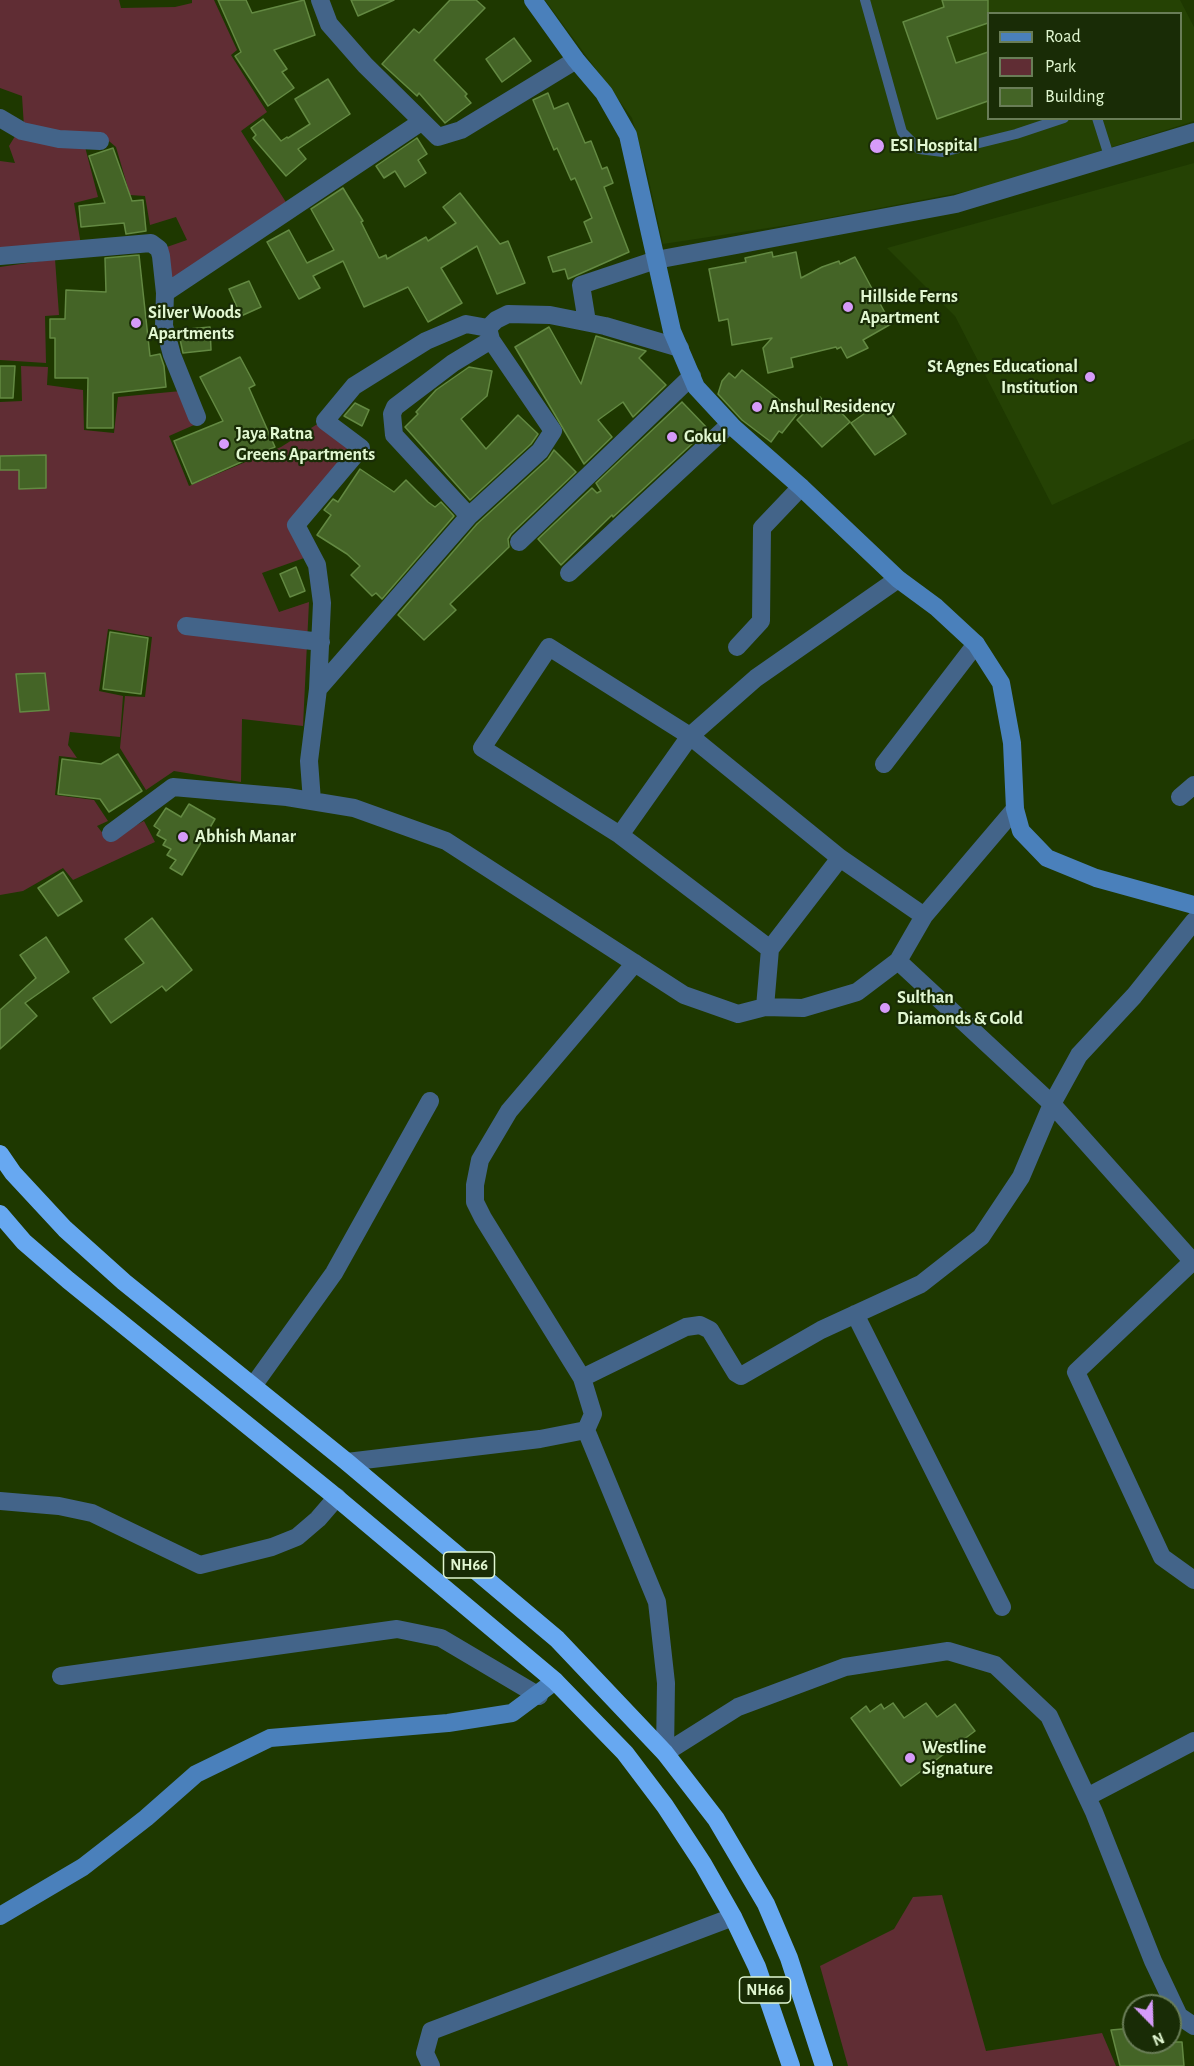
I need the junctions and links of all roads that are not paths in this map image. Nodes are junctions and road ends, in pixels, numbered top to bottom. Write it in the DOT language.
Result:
graph roads {
  1 [pos="320,0"];
  2 [pos="533,0"];
  3 [pos="865,0"];
  4 [pos="576,60"];
  5 [pos="0,118"];
  6 [pos="1058,120"];
  7 [pos="1098,120"];
  8 [pos="421,122"];
  9 [pos="1194,132"];
  10 [pos="100,141"];
  11 [pos="1110,159"];
  12 [pos="0,256"];
  13 [pos="657,260"];
  14 [pos="165,293"];
  15 [pos="586,322"];
  16 [pos="489,334"];
  17 [pos="680,348"];
  18 [pos="692,376"];
  19 [pos="197,417"];
  20 [pos="730,424"];
  21 [pos="801,487"];
  22 [pos="469,516"];
  23 [pos="519,542"];
  24 [pos="570,573"];
  25 [pos="898,579"];
  26 [pos="186,626"];
  27 [pos="321,642"];
  28 [pos="976,644"];
  29 [pos="737,647"];
  30 [pos="318,689"];
  31 [pos="690,736"];
  32 [pos="884,764"];
  33 [pos="312,801"];
  34 [pos="1015,809"];
  35 [pos="111,833"];
  36 [pos="620,835"];
  37 [pos="840,858"];
  38 [pos="1194,905"];
  39 [pos="924,916"];
  40 [pos="1194,921"];
  41 [pos="770,949"];
  42 [pos="898,961"];
  43 [pos="635,963"];
  44 [pos="765,1007"];
  45 [pos="430,1101"];
  46 [pos="1052,1104"];
  47 [pos="0,1154"];
  48 [pos="0,1214"];
  49 [pos="1193,1262"];
  50 [pos="855,1314"];
  51 [pos="582,1378"];
  52 [pos="253,1386"];
  53 [pos="586,1430"];
  54 [pos="347,1462"];
  55 [pos="337,1497"];
  56 [pos="0,1501"];
  57 [pos="1194,1580"];
  58 [pos="1002,1607"];
  59 [pos="61,1676"];
  60 [pos="555,1681"];
  61 [pos="539,1696"];
  62 [pos="1194,1741"];
  63 [pos="665,1753"];
  64 [pos="1087,1797"];
  65 [pos="0,1916"];
  66 [pos="733,1917"];
  67 [pos="1194,2026"];
  68 [pos="431,2066"];
  69 [pos="791,2066"];
  70 [pos="824,2066"];
  1 -- 8 [label="street"];
  2 -- 4 [label="street"];
  3 -- 6 [label="lane"];
  4 -- 8 [label="street"];
  4 -- 13 [label="street"];
  5 -- 10 [label="street"];
  7 -- 11 [label="lane"];
  8 -- 14 [label="street"];
  9 -- 11 [label="street"];
  11 -- 13 [label="street"];
  12 -- 14 [label="street"];
  13 -- 15 [label="street"];
  13 -- 17 [label="street"];
  14 -- 19 [label="street"];
  15 -- 16 [label="street"];
  15 -- 17 [label="street"];
  16 -- 22 [label="street"];
  16 -- 22 [label="street"];
  16 -- 27 [label="street"];
  17 -- 18 [label="street"];
  18 -- 20 [label="street"];
  18 -- 23 [label="street"];
  20 -- 21 [label="street"];
  20 -- 24 [label="street"];
  21 -- 25 [label="street"];
  21 -- 29 [label="street"];
  22 -- 30 [label="street"];
  25 -- 28 [label="street"];
  25 -- 31 [label="street"];
  26 -- 27 [label="street"];
  27 -- 30 [label="street"];
  28 -- 32 [label="street"];
  28 -- 34 [label="street"];
  30 -- 33 [label="street"];
  31 -- 36 [label="street"];
  31 -- 36 [label="street"];
  31 -- 37 [label="street"];
  33 -- 35 [label="street"];
  33 -- 43 [label="street"];
  34 -- 38 [label="street"];
  34 -- 39 [label="street"];
  36 -- 41 [label="street"];
  37 -- 39 [label="street"];
  37 -- 41 [label="street"];
  39 -- 42 [label="street"];
  40 -- 46 [label="street"];
  41 -- 44 [label="street"];
  42 -- 44 [label="street"];
  42 -- 46 [label="street"];
  43 -- 44 [label="street"];
  43 -- 51 [label="street"];
  45 -- 52 [label="street"];
  46 -- 49 [label="street"];
  46 -- 50 [label="street"];
  47 -- 52 [label="highway, NH66"];
  48 -- 55 [label="highway, NH66"];
  49 -- 57 [label="street"];
  50 -- 51 [label="street"];
  50 -- 58 [label="street"];
  51 -- 53 [label="street"];
  52 -- 54 [label="highway, NH66"];
  53 -- 54 [label="street"];
  53 -- 63 [label="street"];
  54 -- 63 [label="highway, NH66"];
  55 -- 56 [label="street"];
  55 -- 60 [label="highway, NH66"];
  59 -- 61 [label="street"];
  60 -- 61 [label="street"];
  60 -- 66 [label="highway, NH66"];
  61 -- 65 [label="street"];
  62 -- 64 [label="street"];
  63 -- 64 [label="street"];
  63 -- 70 [label="highway, NH66"];
  64 -- 67 [label="street"];
  66 -- 68 [label="street"];
  66 -- 69 [label="highway, NH66"];
}
